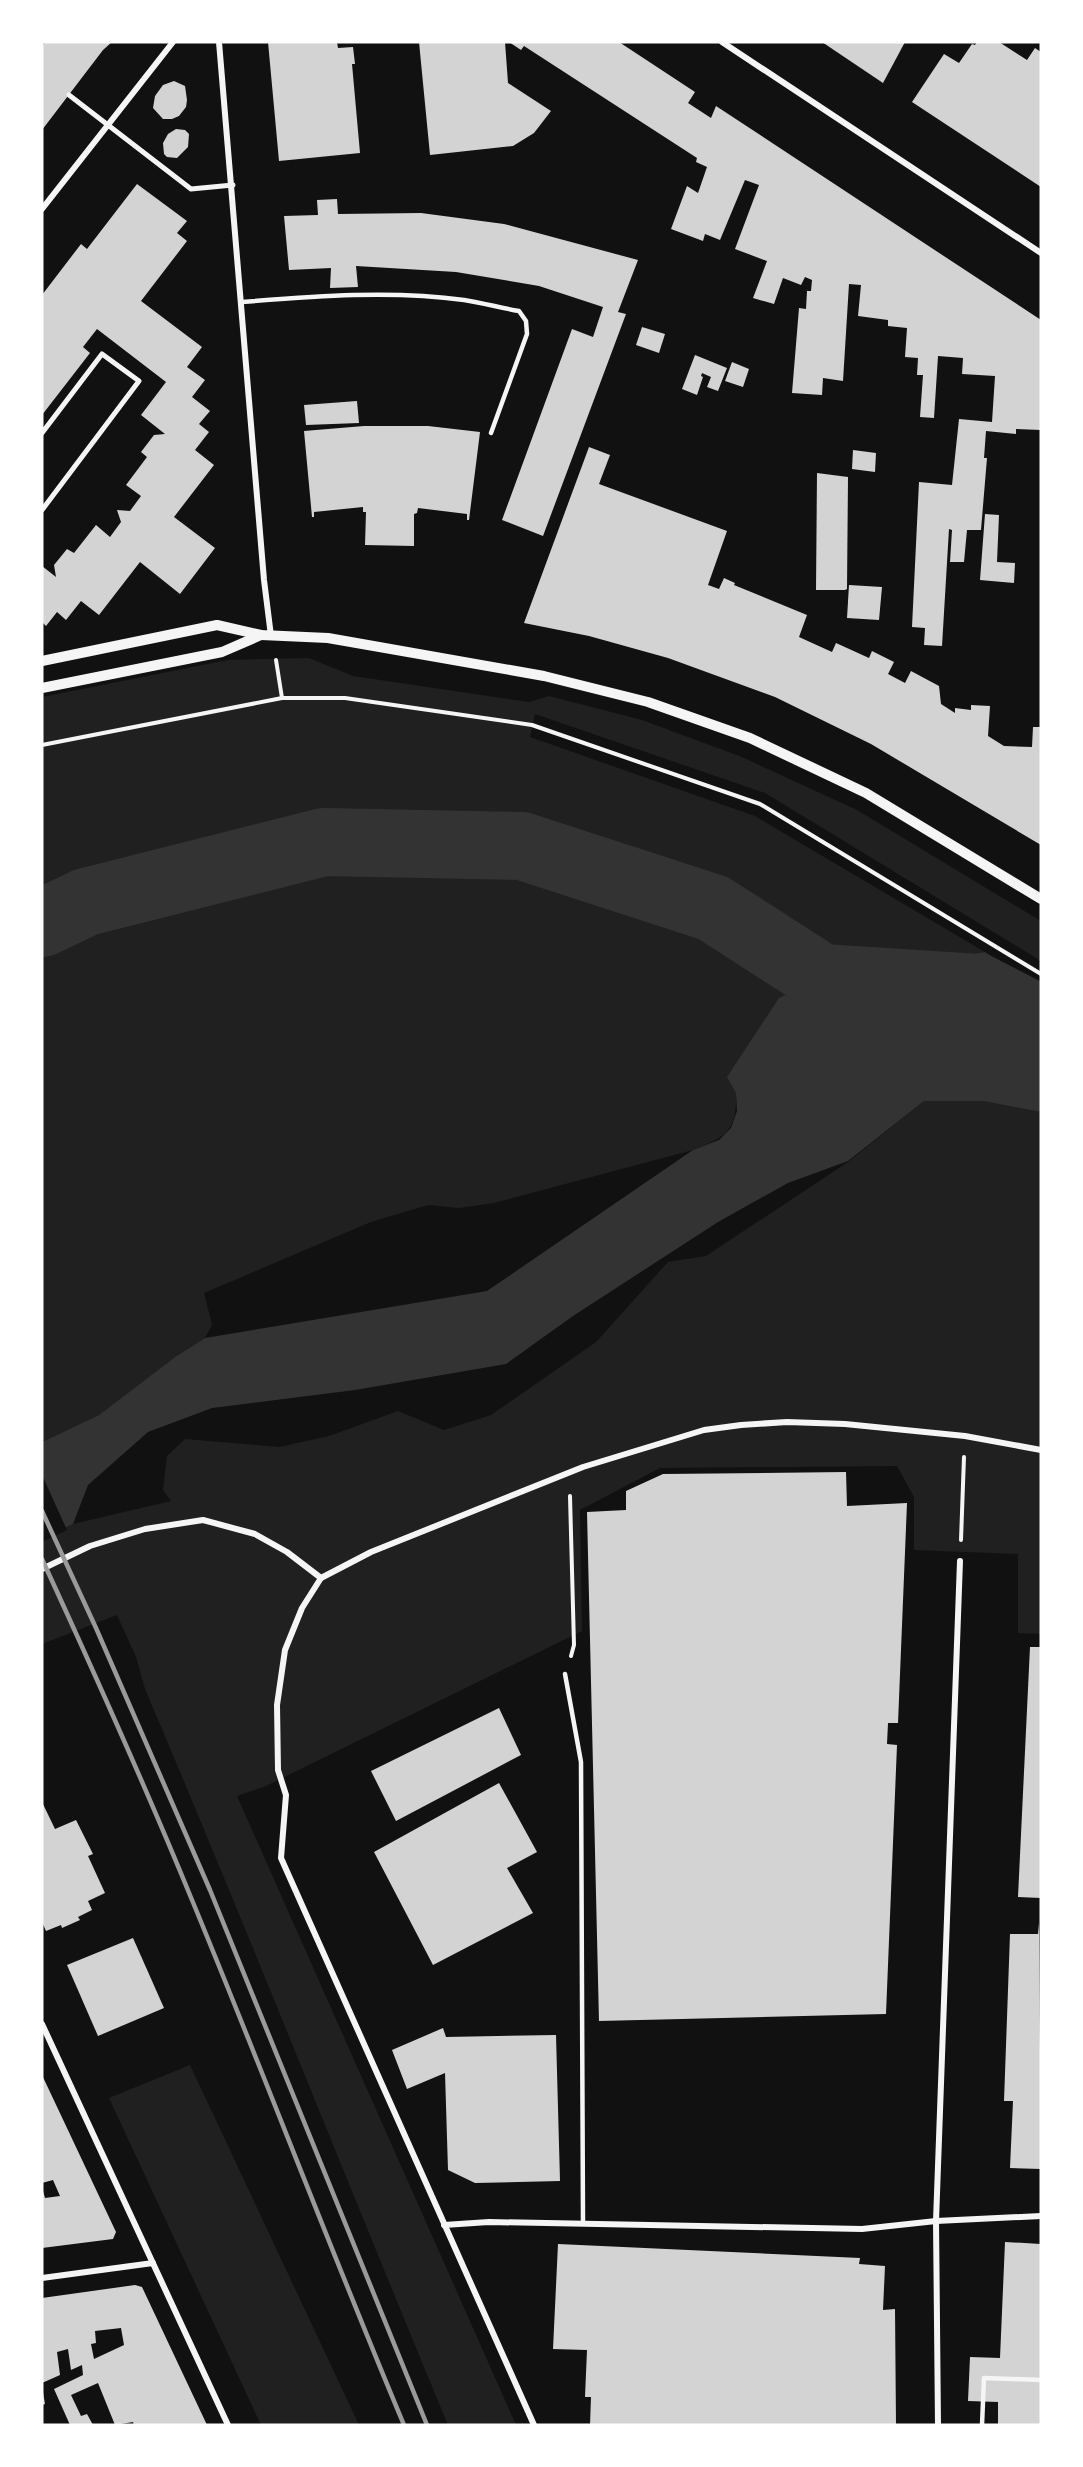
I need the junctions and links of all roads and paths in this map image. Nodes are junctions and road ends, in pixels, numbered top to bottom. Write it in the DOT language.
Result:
graph roads {
  1 [pos="172,42"];
  2 [pos="219,42"];
  3 [pos="722,42"];
  4 [pos="69,95"];
  5 [pos="107,124"];
  6 [pos="233,185"];
  7 [pos="42,208"];
  8 [pos="1041,254"];
  9 [pos="242,302"];
  10 [pos="42,433"];
  11 [pos="491,433"];
  12 [pos="42,510"];
  13 [pos="266,636"];
  14 [pos="42,661"];
  15 [pos="42,688"];
  16 [pos="282,698"];
  17 [pos="42,745"];
  18 [pos="1041,899"];
  19 [pos="1041,974"];
  20 [pos="965,1436"];
  21 [pos="1041,1450"];
  22 [pos="570,1472"];
  23 [pos="960,1561"];
  24 [pos="42,1569"];
  25 [pos="321,1578"];
  26 [pos="564,1674"];
  27 [pos="42,2024"];
  28 [pos="1041,2216"];
  29 [pos="936,2221"];
  30 [pos="583,2223"];
  31 [pos="444,2225"];
  32 [pos="153,2263"];
  33 [pos="42,2278"];
  34 [pos="1041,2380"];
  35 [pos="228,2425"];
  36 [pos="534,2425"];
  37 [pos="938,2425"];
  38 [pos="982,2425"];
  1 -- 5 [label="street"];
  2 -- 6 [label="street"];
  3 -- 8 [label="street"];
  4 -- 5 [label="street"];
  5 -- 6 [label="street"];
  5 -- 7 [label="street"];
  6 -- 9 [label="street"];
  9 -- 11 [label="lane"];
  9 -- 13 [label="street"];
  10 -- 12 [label="street"];
  13 -- 14 [label="street"];
  13 -- 15 [label="street"];
  13 -- 16 [label="path"];
  13 -- 18 [label="street"];
  16 -- 17 [label="path"];
  16 -- 19 [label="path"];
  20 -- 21 [label="street"];
  20 -- 22 [label="street"];
  20 -- 23 [label="path"];
  22 -- 25 [label="street"];
  22 -- 26 [label="path"];
  23 -- 29 [label="street"];
  24 -- 25 [label="street"];
  25 -- 31 [label="street"];
  26 -- 30 [label="lane"];
  27 -- 32 [label="street"];
  28 -- 29 [label="street"];
  29 -- 30 [label="street"];
  29 -- 37 [label="street"];
  30 -- 31 [label="street"];
  31 -- 36 [label="street"];
  32 -- 33 [label="street"];
  32 -- 35 [label="street"];
  34 -- 38 [label="lane"];
}
